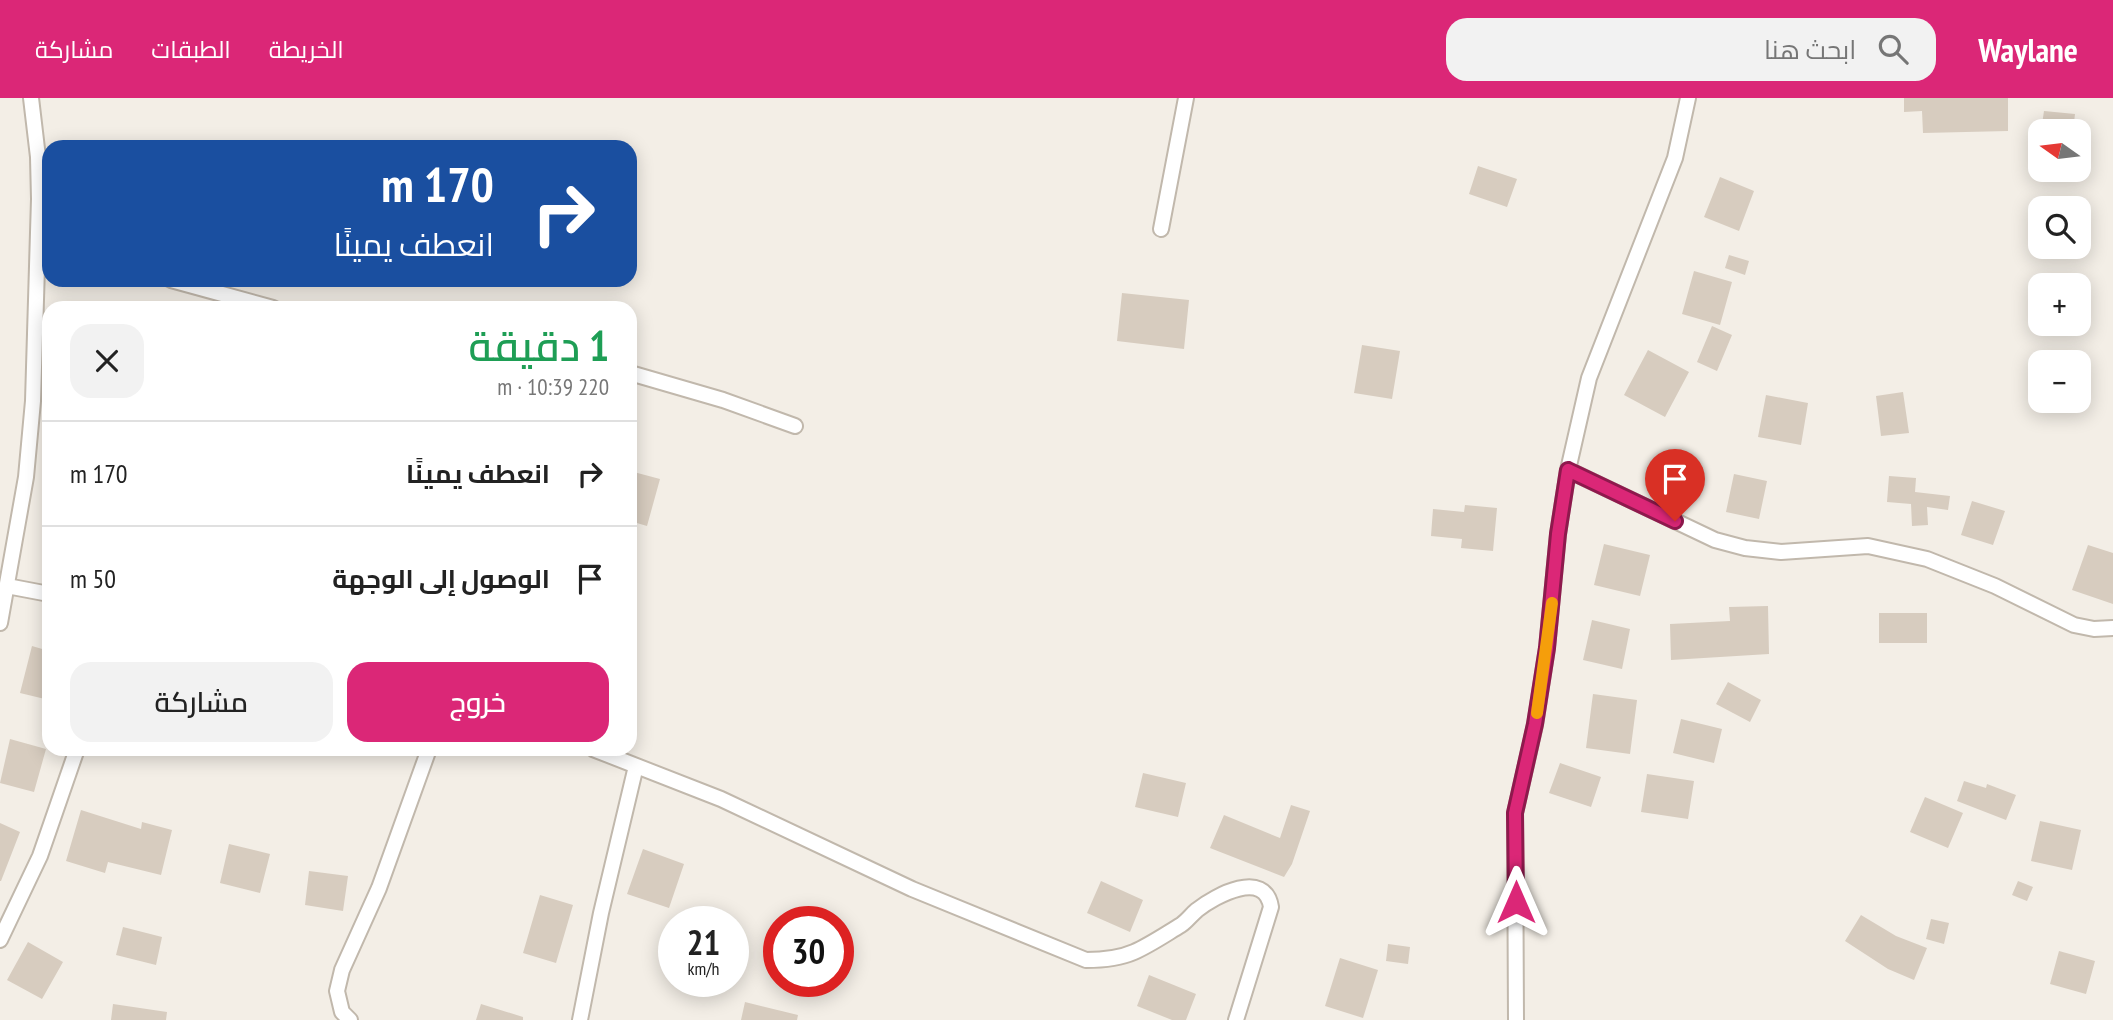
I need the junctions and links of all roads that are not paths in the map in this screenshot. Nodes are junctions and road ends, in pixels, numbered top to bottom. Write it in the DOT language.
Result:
graph roads {
  1 [pos="32,98"];
  2 [pos="1186,98"];
  3 [pos="1688,98"];
  4 [pos="42,216"];
  5 [pos="1161,229"];
  6 [pos="42,273"];
  7 [pos="196,287"];
  8 [pos="248,301"];
  9 [pos="637,375"];
  10 [pos="795,426"];
  11 [pos="1568,470"];
  12 [pos="7,586"];
  13 [pos="42,593"];
  14 [pos="0,624"];
  15 [pos="2113,628"];
  16 [pos="75,756"];
  17 [pos="426,756"];
  18 [pos="611,756"];
  19 [pos="636,766"];
  20 [pos="0,940"];
  21 [pos="350,1020"];
  22 [pos="580,1020"];
  23 [pos="1236,1020"];
  24 [pos="1516,1020"];
  1 -- 4 [label="street"];
  2 -- 5 [label="street"];
  3 -- 11 [label="street"];
  6 -- 12 [label="street"];
  7 -- 8 [label="street"];
  9 -- 10 [label="street"];
  11 -- 15 [label="street"];
  11 -- 24 [label="street"];
  12 -- 13 [label="street"];
  12 -- 14 [label="street"];
  16 -- 20 [label="street"];
  17 -- 21 [label="street"];
  18 -- 19 [label="street"];
  19 -- 22 [label="street"];
  19 -- 23 [label="street"];
}
